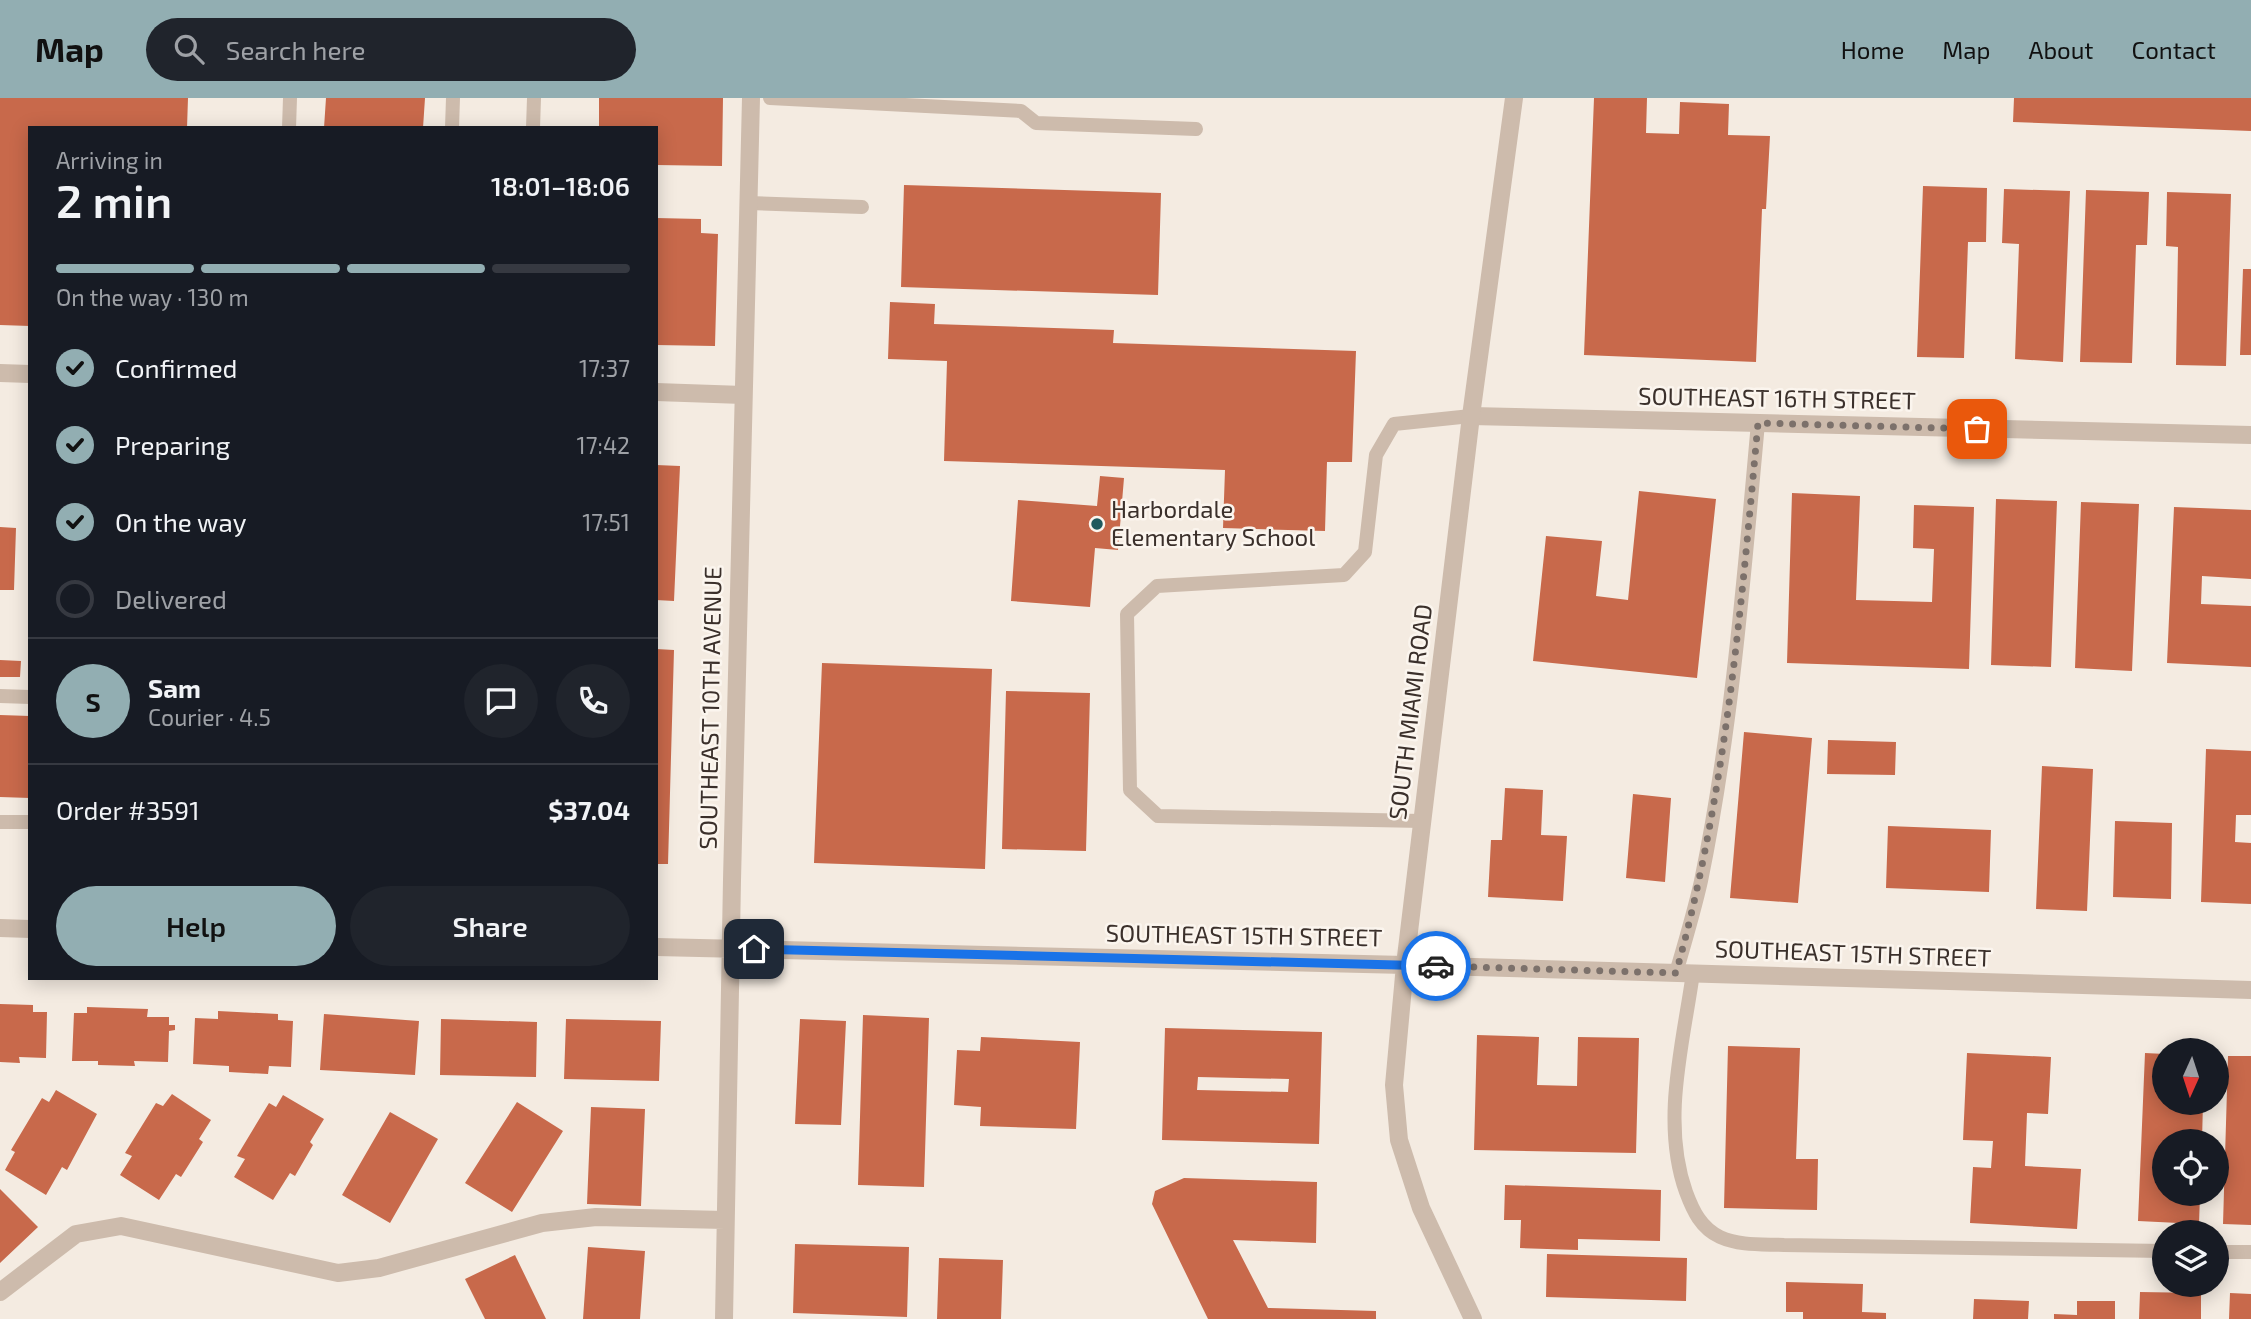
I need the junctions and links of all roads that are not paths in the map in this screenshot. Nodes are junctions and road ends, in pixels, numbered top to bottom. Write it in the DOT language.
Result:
graph roads {
  1 [pos="290,98"];
  2 [pos="453,98"];
  3 [pos="534,98"];
  4 [pos="751,98"];
  5 [pos="770,98"];
  6 [pos="1514,98"];
  7 [pos="289,126"];
  8 [pos="453,126"];
  9 [pos="533,126"];
  10 [pos="1195,129"];
  11 [pos="748,203"];
  12 [pos="862,207"];
  13 [pos="0,373"];
  14 [pos="28,374"];
  15 [pos="658,393"];
  16 [pos="743,395"];
  17 [pos="1471,416"];
  18 [pos="1758,423"];
  19 [pos="2251,435"];
  20 [pos="0,696"];
  21 [pos="28,697"];
  22 [pos="1422,821"];
  23 [pos="0,822"];
  24 [pos="28,822"];
  25 [pos="0,928"];
  26 [pos="28,929"];
  27 [pos="658,947"];
  28 [pos="730,949"];
  29 [pos="1405,965"];
  30 [pos="1685,973"];
  31 [pos="2251,990"];
  32 [pos="725,1220"];
  33 [pos="2152,1251"];
  34 [pos="2229,1252"];
  35 [pos="2251,1252"];
  36 [pos="0,1292"];
  37 [pos="724,1319"];
  38 [pos="1473,1319"];
  1 -- 7 [label="lane"];
  2 -- 8 [label="lane"];
  3 -- 9 [label="lane"];
  4 -- 11 [label="street, SOUTHEAST 10TH AVENUE"];
  5 -- 10 [label="lane"];
  6 -- 17 [label="street, SOUTH MIAMI ROAD"];
  11 -- 12 [label="lane"];
  11 -- 16 [label="street, SOUTHEAST 10TH AVENUE"];
  13 -- 14 [label="street"];
  15 -- 16 [label="street"];
  16 -- 28 [label="street, SOUTHEAST 10TH AVENUE"];
  17 -- 18 [label="street, SOUTHEAST 16TH STREET"];
  17 -- 22 [label="street, SOUTH MIAMI ROAD"];
  17 -- 22 [label="lane"];
  18 -- 19 [label="street, SOUTHEAST 16TH STREET"];
  18 -- 30 [label="lane"];
  20 -- 21 [label="lane"];
  22 -- 29 [label="street, SOUTH MIAMI ROAD"];
  23 -- 24 [label="lane"];
  25 -- 26 [label="street"];
  27 -- 28 [label="street, SOUTHEAST 15TH STREET"];
  28 -- 29 [label="street, SOUTHEAST 15TH STREET"];
  28 -- 32 [label="street, SOUTHEAST 10TH AVENUE"];
  29 -- 30 [label="street, SOUTHEAST 15TH STREET"];
  29 -- 38 [label="street, SOUTH MIAMI ROAD"];
  30 -- 31 [label="street, SOUTHEAST 15TH STREET"];
  30 -- 33 [label="lane"];
  32 -- 36 [label="street"];
  32 -- 37 [label="street, SOUTHEAST 10TH AVENUE"];
  34 -- 35 [label="lane"];
}
